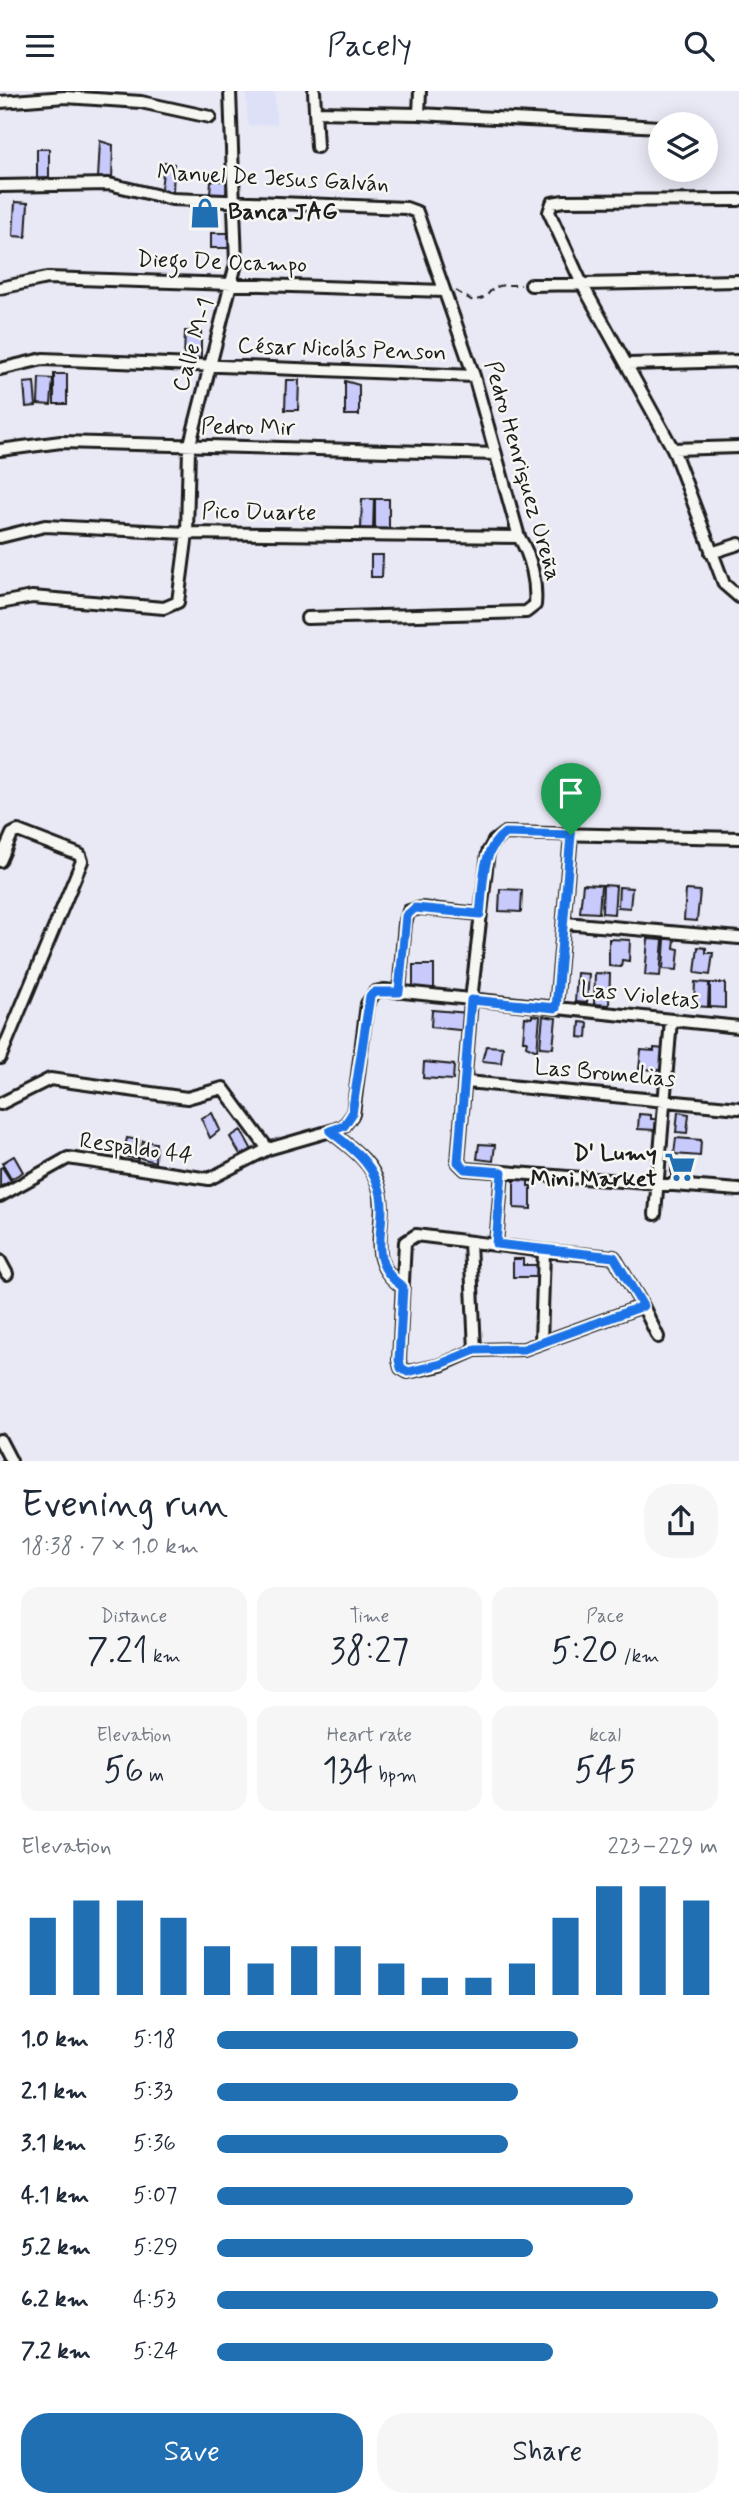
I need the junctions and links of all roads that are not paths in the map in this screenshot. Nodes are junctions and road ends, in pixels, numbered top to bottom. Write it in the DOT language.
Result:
graph roads {
  1 [pos="230,91"];
  2 [pos="314,91"];
  3 [pos="420,91"];
  4 [pos="64,94"];
  5 [pos="141,97"];
  6 [pos="0,102"];
  7 [pos="315,112"];
  8 [pos="419,114"];
  9 [pos="211,117"];
  10 [pos="648,126"];
  11 [pos="317,147"];
  12 [pos="0,186"];
  13 [pos="235,200"];
  14 [pos="739,200"];
  15 [pos="417,212"];
  16 [pos="739,281"];
  17 [pos="233,284"];
  18 [pos="582,284"];
  19 [pos="531,285"];
  20 [pos="0,288"];
  21 [pos="444,291"];
  22 [pos="739,362"];
  23 [pos="628,363"];
  24 [pos="209,365"];
  25 [pos="0,369"];
  26 [pos="474,376"];
  27 [pos="739,447"];
  28 [pos="188,448"];
  29 [pos="673,449"];
  30 [pos="0,450"];
  31 [pos="496,454"];
  32 [pos="187,533"];
  33 [pos="0,537"];
  34 [pos="519,537"];
  35 [pos="739,544"];
  36 [pos="711,553"];
  37 [pos="739,597"];
  38 [pos="0,603"];
  39 [pos="307,618"];
  40 [pos="571,835"];
  41 [pos="739,838"];
  42 [pos="0,861"];
  43 [pos="480,914"];
  44 [pos="565,923"];
  45 [pos="739,938"];
  46 [pos="399,992"];
  47 [pos="471,1000"];
  48 [pos="556,1008"];
  49 [pos="671,1020"];
  50 [pos="739,1027"];
  51 [pos="0,1058"];
  52 [pos="467,1082"];
  53 [pos="1,1101"];
  54 [pos="664,1101"];
  55 [pos="739,1108"];
  56 [pos="330,1131"];
  57 [pos="268,1149"];
  58 [pos="502,1172"];
  59 [pos="657,1182"];
  60 [pos="739,1190"];
  61 [pos="0,1196"];
  62 [pos="655,1214"];
  63 [pos="470,1242"];
  64 [pos="496,1244"];
  65 [pos="544,1251"];
  66 [pos="0,1261"];
  67 [pos="7,1274"];
  68 [pos="403,1287"];
  69 [pos="643,1306"];
  70 [pos="658,1337"];
  71 [pos="541,1342"];
  72 [pos="475,1350"];
  73 [pos="0,1440"];
  74 [pos="11,1461"];
  1 -- 13 [label="street, Calle M-1"];
  2 -- 7 [label="street"];
  3 -- 8 [label="street"];
  4 -- 5 [label="street"];
  4 -- 6 [label="street"];
  5 -- 9 [label="street"];
  7 -- 8 [label="street"];
  7 -- 11 [label="street"];
  8 -- 10 [label="street"];
  12 -- 13 [label="street, Manuel De Jesus Galván"];
  13 -- 15 [label="street, Manuel De Jesus Galván"];
  13 -- 17 [label="street, Calle M-1"];
  14 -- 18 [label="street"];
  15 -- 21 [label="street, Pedro Henriquez Ureña"];
  16 -- 18 [label="street"];
  17 -- 20 [label="street, Diego De Ocampo"];
  17 -- 21 [label="street, Diego De Ocampo"];
  17 -- 24 [label="street, Calle M-1"];
  18 -- 19 [label="street"];
  18 -- 23 [label="street"];
  21 -- 26 [label="street, Pedro Henriquez Ureña"];
  22 -- 23 [label="street"];
  23 -- 29 [label="street"];
  24 -- 25 [label="street, César Nicolás Penson"];
  24 -- 26 [label="street, César Nicolás Penson"];
  24 -- 28 [label="street, Calle M-1"];
  26 -- 31 [label="street, Pedro Henriquez Ureña"];
  27 -- 29 [label="street"];
  28 -- 30 [label="street, Pedro Mir"];
  28 -- 31 [label="street, Pedro Mir"];
  28 -- 32 [label="street, Calle M-1"];
  29 -- 36 [label="street"];
  31 -- 34 [label="street, Pedro Henriquez Ureña"];
  32 -- 33 [label="street, Pico Duarte"];
  32 -- 34 [label="street, Pico Duarte"];
  32 -- 38 [label="street, Calle M-1"];
  34 -- 39 [label="street, Pedro Henriquez Ureña"];
  35 -- 36 [label="street"];
  36 -- 37 [label="street"];
  40 -- 41 [label="street"];
  40 -- 43 [label="street"];
  40 -- 44 [label="street"];
  42 -- 51 [label="street"];
  43 -- 46 [label="street"];
  43 -- 47 [label="street"];
  44 -- 45 [label="street"];
  44 -- 48 [label="street"];
  46 -- 47 [label="street, Las Violetas"];
  46 -- 56 [label="street, Las Violetas"];
  47 -- 48 [label="street, Las Violetas"];
  47 -- 52 [label="street"];
  48 -- 49 [label="street, Las Violetas"];
  49 -- 50 [label="street, Las Violetas"];
  49 -- 54 [label="street"];
  52 -- 54 [label="street, Las Bromelias"];
  52 -- 58 [label="street"];
  53 -- 57 [label="street"];
  54 -- 55 [label="street, Las Bromelias"];
  54 -- 59 [label="street"];
  56 -- 57 [label="street, Las Violetas"];
  56 -- 68 [label="street"];
  57 -- 61 [label="street, Respaldo 44"];
  58 -- 59 [label="street"];
  58 -- 64 [label="street"];
  59 -- 60 [label="street"];
  59 -- 62 [label="street"];
  63 -- 64 [label="street"];
  63 -- 68 [label="street"];
  63 -- 72 [label="street"];
  64 -- 65 [label="street"];
  65 -- 69 [label="street"];
  65 -- 71 [label="street"];
  66 -- 67 [label="street"];
  68 -- 72 [label="street"];
  69 -- 70 [label="street"];
  69 -- 71 [label="street"];
  71 -- 72 [label="street"];
  73 -- 74 [label="street"];
}
